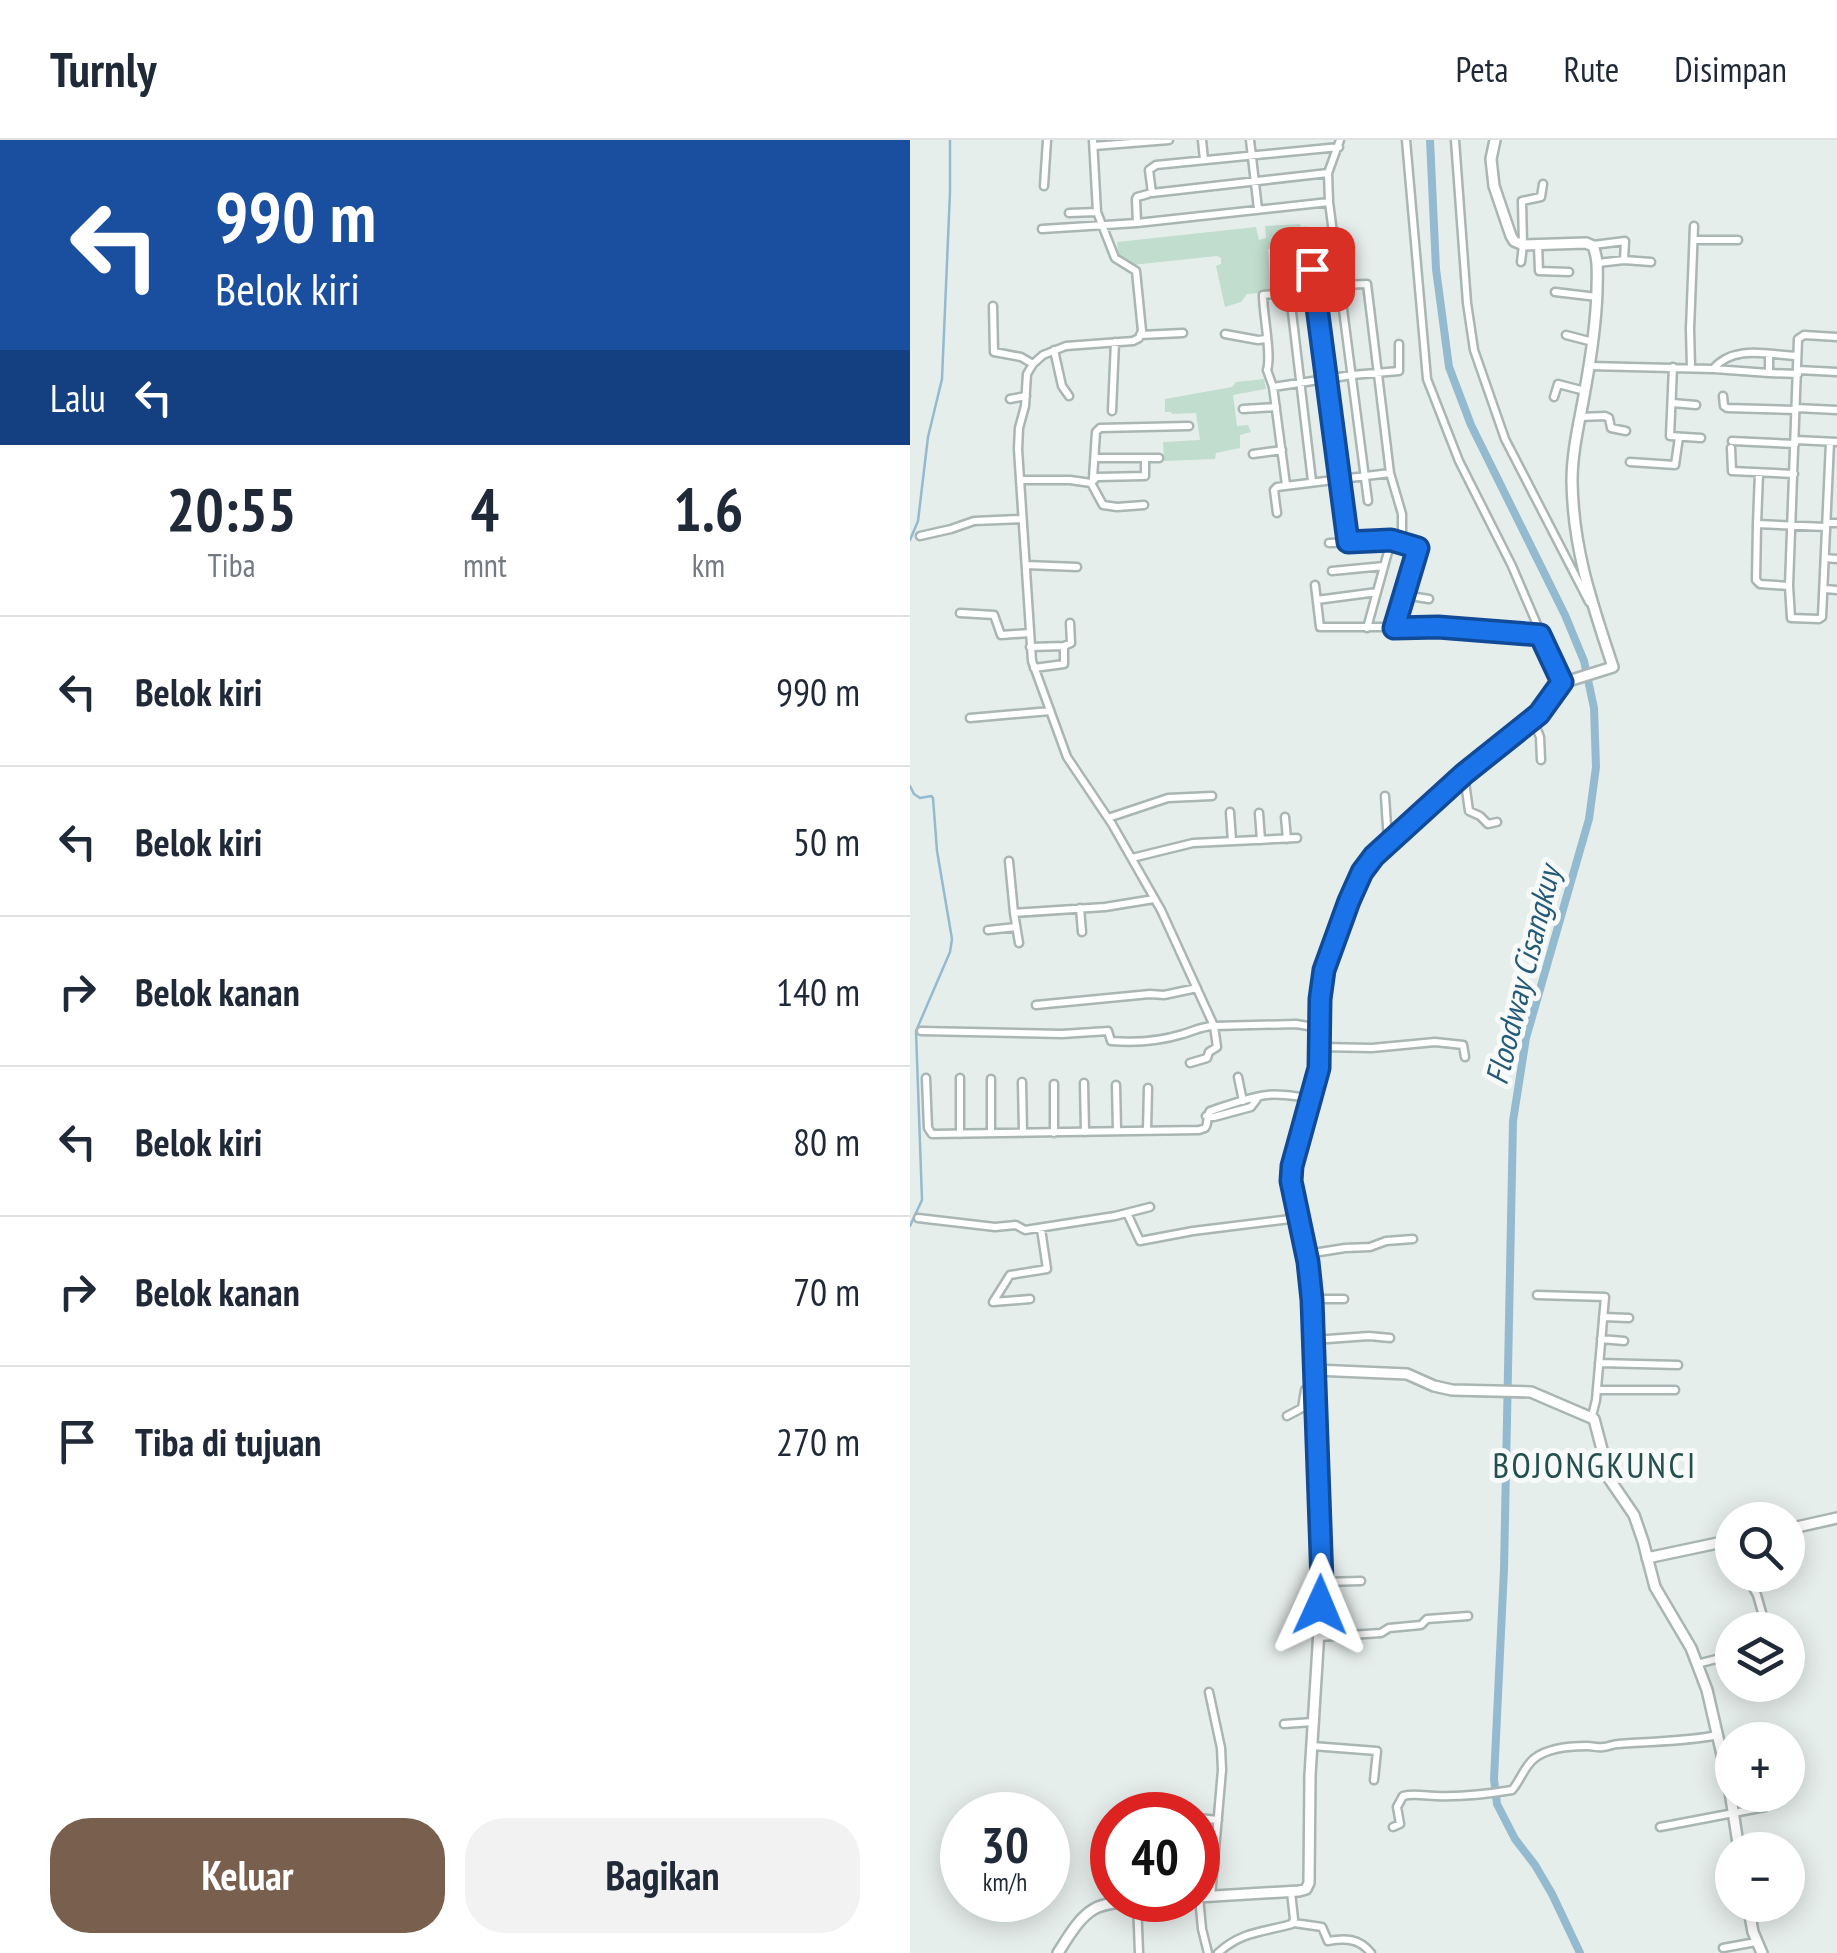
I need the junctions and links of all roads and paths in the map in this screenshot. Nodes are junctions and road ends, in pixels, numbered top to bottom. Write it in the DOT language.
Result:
graph roads {
  1 [pos="1046,140"];
  2 [pos="1169,140"];
  3 [pos="1202,140"];
  4 [pos="1250,140"];
  5 [pos="1285,140"];
  6 [pos="1406,140"];
  7 [pos="1456,140"];
  8 [pos="1495,140"];
  9 [pos="1093,143"];
  10 [pos="1313,144"];
  11 [pos="1339,144"];
  12 [pos="1286,152"];
  13 [pos="1252,154"];
  14 [pos="1204,160"];
  15 [pos="1328,173"];
  16 [pos="1254,181"];
  17 [pos="1543,184"];
  18 [pos="1044,186"];
  19 [pos="1148,194"];
  20 [pos="1329,202"];
  21 [pos="1258,209"];
  22 [pos="1097,212"];
  23 [pos="1069,213"];
  24 [pos="1137,223"];
  25 [pos="1101,224"];
  26 [pos="1694,226"];
  27 [pos="1042,229"];
  28 [pos="1300,235"];
  29 [pos="1336,240"];
  30 [pos="1694,240"];
  31 [pos="1738,240"];
  32 [pos="1538,244"];
  33 [pos="1310,245"];
  34 [pos="1523,245"];
  35 [pos="1592,245"];
  36 [pos="1285,253"];
  37 [pos="1624,260"];
  38 [pos="1521,262"];
  39 [pos="1651,262"];
  40 [pos="1598,263"];
  41 [pos="1569,272"];
  42 [pos="1341,285"];
  43 [pos="1315,291"];
  44 [pos="1555,292"];
  45 [pos="1289,293"];
  46 [pos="1597,296"];
  47 [pos="993,306"];
  48 [pos="1183,333"];
  49 [pos="1225,334"];
  50 [pos="1140,335"];
  51 [pos="1566,335"];
  52 [pos="1837,337"];
  53 [pos="1266,339"];
  54 [pos="1115,342"];
  55 [pos="1593,342"];
  56 [pos="1400,344"];
  57 [pos="1054,350"];
  58 [pos="1769,355"];
  59 [pos="1798,356"];
  60 [pos="1033,364"];
  61 [pos="1589,366"];
  62 [pos="1673,367"];
  63 [pos="1691,368"];
  64 [pos="1713,369"];
  65 [pos="1377,372"];
  66 [pos="1798,372"];
  67 [pos="1837,372"];
  68 [pos="1768,373"];
  69 [pos="1352,375"];
  70 [pos="1327,379"];
  71 [pos="1300,385"];
  72 [pos="1274,387"];
  73 [pos="1585,391"];
  74 [pos="1026,396"];
  75 [pos="1069,396"];
  76 [pos="1722,396"];
  77 [pos="1554,397"];
  78 [pos="1010,399"];
  79 [pos="1672,403"];
  80 [pos="1696,404"];
  81 [pos="1276,407"];
  82 [pos="1796,409"];
  83 [pos="1242,410"];
  84 [pos="1837,410"];
  85 [pos="1112,411"];
  86 [pos="1580,417"];
  87 [pos="1188,426"];
  88 [pos="1626,431"];
  89 [pos="1679,437"];
  90 [pos="1701,438"];
  91 [pos="1796,442"];
  92 [pos="1834,442"];
  93 [pos="1282,450"];
  94 [pos="1252,454"];
  95 [pos="1096,458"];
  96 [pos="1145,458"];
  97 [pos="1159,458"];
  98 [pos="1630,462"];
  99 [pos="1390,473"];
  100 [pos="1759,473"];
  101 [pos="1794,474"];
  102 [pos="1364,476"];
  103 [pos="1339,479"];
  104 [pos="1019,480"];
  105 [pos="1092,480"];
  106 [pos="1312,482"];
  107 [pos="1286,485"];
  108 [pos="1832,491"];
  109 [pos="1368,501"];
  110 [pos="1144,505"];
  111 [pos="1276,512"];
  112 [pos="1021,519"];
  113 [pos="1837,523"];
  114 [pos="1756,524"];
  115 [pos="1791,525"];
  116 [pos="1826,525"];
  117 [pos="920,536"];
  118 [pos="1391,540"];
  119 [pos="1348,542"];
  120 [pos="1402,542"];
  121 [pos="1329,543"];
  122 [pos="1825,558"];
  123 [pos="1837,558"];
  124 [pos="1026,565"];
  125 [pos="1384,566"];
  126 [pos="1077,567"];
  127 [pos="1332,571"];
  128 [pos="1315,584"];
  129 [pos="1789,586"];
  130 [pos="1825,589"];
  131 [pos="1837,590"];
  132 [pos="1377,592"];
  133 [pos="1404,594"];
  134 [pos="1430,599"];
  135 [pos="1317,600"];
  136 [pos="1593,609"];
  137 [pos="960,613"];
  138 [pos="1441,615"];
  139 [pos="1070,623"];
  140 [pos="1438,627"];
  141 [pos="1367,628"];
  142 [pos="1394,628"];
  143 [pos="1030,633"];
  144 [pos="1540,635"];
  145 [pos="1064,646"];
  146 [pos="1030,647"];
  147 [pos="1033,668"];
  148 [pos="1564,682"];
  149 [pos="1050,711"];
  150 [pos="970,718"];
  151 [pos="1533,720"];
  152 [pos="1541,760"];
  153 [pos="1464,774"];
  154 [pos="1212,796"];
  155 [pos="1385,796"];
  156 [pos="1230,812"];
  157 [pos="1259,813"];
  158 [pos="1285,817"];
  159 [pos="1108,818"];
  160 [pos="1497,822"];
  161 [pos="1261,840"];
  162 [pos="1232,841"];
  163 [pos="1388,842"];
  164 [pos="1132,858"];
  165 [pos="1008,861"];
  166 [pos="1154,900"];
  167 [pos="1080,908"];
  168 [pos="1014,913"];
  169 [pos="1016,928"];
  170 [pos="988,930"];
  171 [pos="1082,932"];
  172 [pos="1018,944"];
  173 [pos="1197,988"];
  174 [pos="1036,1005"];
  175 [pos="1214,1026"];
  176 [pos="1321,1029"];
  177 [pos="921,1031"];
  178 [pos="1320,1046"];
  179 [pos="1465,1057"];
  180 [pos="1190,1062"];
  181 [pos="1238,1077"];
  182 [pos="926,1078"];
  183 [pos="960,1078"];
  184 [pos="991,1079"];
  185 [pos="1022,1082"];
  186 [pos="1084,1082"];
  187 [pos="1054,1084"];
  188 [pos="1116,1085"];
  189 [pos="1148,1088"];
  190 [pos="1311,1098"];
  191 [pos="1257,1100"];
  192 [pos="1243,1101"];
  193 [pos="1206,1116"];
  194 [pos="1147,1131"];
  195 [pos="1084,1132"];
  196 [pos="1117,1132"];
  197 [pos="992,1133"];
  198 [pos="1023,1133"];
  199 [pos="1054,1133"];
  200 [pos="960,1134"];
  201 [pos="1150,1207"];
  202 [pos="1127,1213"];
  203 [pos="918,1218"];
  204 [pos="1298,1218"];
  205 [pos="1041,1229"];
  206 [pos="1413,1239"];
  207 [pos="1307,1254"];
  208 [pos="1537,1295"];
  209 [pos="1344,1298"];
  210 [pos="1030,1299"];
  211 [pos="1312,1300"];
  212 [pos="1603,1317"];
  213 [pos="1629,1318"];
  214 [pos="1390,1338"];
  215 [pos="1601,1339"];
  216 [pos="1314,1340"];
  217 [pos="1624,1341"];
  218 [pos="1599,1363"];
  219 [pos="1678,1365"];
  220 [pos="1315,1370"];
  221 [pos="1315,1389"];
  222 [pos="1597,1390"];
  223 [pos="1675,1390"];
  224 [pos="1287,1416"];
  225 [pos="1592,1416"];
  226 [pos="1837,1518"];
  227 [pos="1805,1525"];
  228 [pos="1715,1543"];
  229 [pos="1648,1558"];
  230 [pos="1361,1581"];
  231 [pos="1322,1582"];
  232 [pos="1468,1616"];
  233 [pos="1319,1637"];
  234 [pos="1715,1659"];
  235 [pos="1697,1664"];
  236 [pos="1209,1692"];
  237 [pos="1314,1722"];
  238 [pos="1715,1723"];
  239 [pos="1284,1724"];
  240 [pos="1715,1736"];
  241 [pos="1312,1746"];
  242 [pos="1374,1780"];
  243 [pos="1220,1795"];
  244 [pos="1743,1812"];
  245 [pos="1734,1814"];
  246 [pos="1393,1827"];
  247 [pos="1660,1827"];
  248 [pos="1736,1832"];
  249 [pos="1291,1892"];
  250 [pos="1220,1896"];
  251 [pos="1090,1911"];
  252 [pos="1138,1922"];
  253 [pos="1201,1922"];
  254 [pos="1294,1922"];
  255 [pos="1752,1922"];
  256 [pos="1756,1942"];
  257 [pos="1723,1948"];
  258 [pos="1370,1951"];
  259 [pos="1058,1953"];
  260 [pos="1139,1953"];
  261 [pos="1208,1953"];
  262 [pos="1218,1953"];
  263 [pos="1762,1953"];
  1 -- 18 [label="street"];
  2 -- 9 [label="street"];
  3 -- 14 [label="street"];
  4 -- 13 [label="street"];
  5 -- 12 [label="street"];
  6 -- 144 [label="street"];
  7 -- 136 [label="street"];
  8 -- 34 [label="street"];
  9 -- 22 [label="street"];
  10 -- 11 [label="street"];
  10 -- 12 [label="street"];
  11 -- 15 [label="street"];
  12 -- 13 [label="street"];
  13 -- 14 [label="street"];
  13 -- 16 [label="street"];
  14 -- 16 [label="street"];
  15 -- 16 [label="street"];
  15 -- 20 [label="street"];
  16 -- 21 [label="street"];
  17 -- 34 [label="street"];
  19 -- 24 [label="street"];
  20 -- 21 [label="street"];
  20 -- 29 [label="street"];
  21 -- 24 [label="street"];
  22 -- 23 [label="street"];
  22 -- 25 [label="street"];
  24 -- 25 [label="street"];
  25 -- 27 [label="street"];
  25 -- 50 [label="street"];
  26 -- 30 [label="street"];
  28 -- 33 [label="street"];
  29 -- 33 [label="street"];
  29 -- 42 [label="street"];
  30 -- 31 [label="street"];
  30 -- 63 [label="street"];
  32 -- 34 [label="street"];
  32 -- 35 [label="street"];
  32 -- 41 [label="street"];
  33 -- 43 [label="street"];
  34 -- 38 [label="street"];
  35 -- 37 [label="street"];
  35 -- 40 [label="street"];
  36 -- 45 [label="street"];
  37 -- 39 [label="street"];
  37 -- 40 [label="street"];
  40 -- 46 [label="street"];
  42 -- 43 [label="street"];
  42 -- 65 [label="street"];
  42 -- 69 [label="street"];
  43 -- 45 [label="street"];
  43 -- 70 [label="street"];
  44 -- 46 [label="street"];
  45 -- 53 [label="street"];
  45 -- 71 [label="street"];
  46 -- 55 [label="street"];
  47 -- 60 [label="street"];
  48 -- 50 [label="street"];
  49 -- 53 [label="street"];
  50 -- 54 [label="street"];
  51 -- 55 [label="street"];
  52 -- 59 [label="street"];
  53 -- 72 [label="street"];
  54 -- 57 [label="street"];
  54 -- 85 [label="street"];
  55 -- 61 [label="street"];
  56 -- 65 [label="street"];
  57 -- 60 [label="street"];
  57 -- 75 [label="street"];
  58 -- 59 [label="street"];
  58 -- 64 [label="street"];
  58 -- 68 [label="street"];
  59 -- 66 [label="street"];
  60 -- 74 [label="street"];
  61 -- 62 [label="street"];
  61 -- 73 [label="street"];
  62 -- 63 [label="street"];
  62 -- 79 [label="street"];
  63 -- 64 [label="street"];
  64 -- 68 [label="street"];
  65 -- 69 [label="street"];
  65 -- 99 [label="street"];
  66 -- 67 [label="street"];
  66 -- 68 [label="street"];
  66 -- 82 [label="street"];
  69 -- 70 [label="street"];
  69 -- 102 [label="street"];
  70 -- 71 [label="street"];
  70 -- 103 [label="street"];
  71 -- 72 [label="street"];
  71 -- 106 [label="street"];
  72 -- 81 [label="street"];
  73 -- 77 [label="street"];
  73 -- 86 [label="street"];
  74 -- 78 [label="street"];
  74 -- 104 [label="street"];
  76 -- 82 [label="street"];
  79 -- 80 [label="street"];
  79 -- 89 [label="street"];
  81 -- 83 [label="street"];
  81 -- 93 [label="street"];
  82 -- 84 [label="street"];
  82 -- 91 [label="street"];
  86 -- 88 [label="street"];
  86 -- 136 [label="street"];
  87 -- 95 [label="street"];
  89 -- 90 [label="street"];
  89 -- 98 [label="street"];
  91 -- 92 [label="street"];
  91 -- 100 [label="street"];
  91 -- 101 [label="street"];
  92 -- 108 [label="street"];
  93 -- 94 [label="street"];
  93 -- 107 [label="street"];
  95 -- 96 [label="street"];
  95 -- 105 [label="street"];
  96 -- 97 [label="street"];
  96 -- 105 [label="street"];
  99 -- 102 [label="street"];
  99 -- 120 [label="street"];
  100 -- 101 [label="street"];
  100 -- 114 [label="street"];
  101 -- 115 [label="street"];
  102 -- 103 [label="street"];
  102 -- 109 [label="street"];
  103 -- 106 [label="street"];
  103 -- 119 [label="street"];
  104 -- 105 [label="street"];
  104 -- 112 [label="street"];
  105 -- 110 [label="street"];
  106 -- 107 [label="street"];
  107 -- 111 [label="street"];
  108 -- 116 [label="street"];
  112 -- 117 [label="street"];
  112 -- 124 [label="street"];
  113 -- 116 [label="street"];
  114 -- 115 [label="street"];
  114 -- 129 [label="street"];
  115 -- 116 [label="street"];
  115 -- 129 [label="street"];
  116 -- 122 [label="street"];
  118 -- 119 [label="street"];
  118 -- 120 [label="street"];
  118 -- 125 [label="street"];
  119 -- 121 [label="street"];
  120 -- 133 [label="street"];
  122 -- 123 [label="street"];
  122 -- 130 [label="street"];
  124 -- 126 [label="street"];
  124 -- 143 [label="street"];
  125 -- 127 [label="street"];
  125 -- 132 [label="street"];
  128 -- 135 [label="street"];
  129 -- 130 [label="street"];
  130 -- 131 [label="street"];
  132 -- 135 [label="street"];
  132 -- 141 [label="street"];
  133 -- 134 [label="street"];
  133 -- 142 [label="street"];
  135 -- 141 [label="street"];
  136 -- 148 [label="street"];
  137 -- 143 [label="street"];
  138 -- 140 [label="street"];
  139 -- 145 [label="street"];
  140 -- 142 [label="street"];
  140 -- 144 [label="street"];
  141 -- 142 [label="street"];
  143 -- 146 [label="street"];
  144 -- 148 [label="street"];
  145 -- 146 [label="street"];
  145 -- 147 [label="street"];
  146 -- 147 [label="street"];
  147 -- 149 [label="street"];
  148 -- 151 [label="street"];
  149 -- 150 [label="street"];
  149 -- 159 [label="street"];
  151 -- 152 [label="street"];
  151 -- 153 [label="street"];
  153 -- 160 [label="street"];
  153 -- 163 [label="street"];
  154 -- 159 [label="street"];
  155 -- 163 [label="street"];
  156 -- 162 [label="street"];
  157 -- 161 [label="street"];
  158 -- 161 [label="street"];
  159 -- 164 [label="street"];
  161 -- 162 [label="street"];
  162 -- 164 [label="street"];
  163 -- 176 [label="street"];
  164 -- 166 [label="street"];
  165 -- 168 [label="street"];
  166 -- 167 [label="street"];
  166 -- 173 [label="street"];
  167 -- 168 [label="street"];
  167 -- 171 [label="street"];
  168 -- 169 [label="street"];
  169 -- 170 [label="street"];
  169 -- 172 [label="street"];
  173 -- 174 [label="street"];
  173 -- 175 [label="street"];
  175 -- 176 [label="street"];
  175 -- 177 [label="street"];
  175 -- 180 [label="street"];
  176 -- 178 [label="street"];
  178 -- 179 [label="street"];
  178 -- 190 [label="street"];
  181 -- 192 [label="street"];
  182 -- 200 [label="street"];
  183 -- 200 [label="street"];
  184 -- 197 [label="street"];
  185 -- 198 [label="street"];
  186 -- 195 [label="street"];
  187 -- 199 [label="street"];
  188 -- 196 [label="street"];
  189 -- 194 [label="street"];
  190 -- 191 [label="street"];
  190 -- 204 [label="street"];
  191 -- 192 [label="street"];
  191 -- 193 [label="street"];
  192 -- 193 [label="street"];
  193 -- 194 [label="street"];
  194 -- 196 [label="street"];
  195 -- 196 [label="street"];
  195 -- 199 [label="street"];
  197 -- 198 [label="street"];
  197 -- 200 [label="street"];
  198 -- 199 [label="street"];
  201 -- 202 [label="street"];
  202 -- 204 [label="street"];
  202 -- 205 [label="street"];
  203 -- 205 [label="street"];
  204 -- 207 [label="street"];
  205 -- 210 [label="street"];
  206 -- 207 [label="street"];
  207 -- 211 [label="street"];
  208 -- 212 [label="street"];
  209 -- 211 [label="street"];
  211 -- 216 [label="street"];
  212 -- 213 [label="street"];
  212 -- 215 [label="street"];
  214 -- 216 [label="street"];
  215 -- 217 [label="street"];
  215 -- 218 [label="street"];
  216 -- 220 [label="street"];
  218 -- 219 [label="street"];
  218 -- 222 [label="street"];
  220 -- 221 [label="street"];
  220 -- 225 [label="street"];
  221 -- 224 [label="street"];
  221 -- 231 [label="street"];
  222 -- 223 [label="street"];
  222 -- 225 [label="street"];
  225 -- 229 [label="street"];
  226 -- 227 [label="street"];
  228 -- 229 [label="street"];
  229 -- 235 [label="street"];
  230 -- 231 [label="street"];
  231 -- 233 [label="street"];
  232 -- 233 [label="street"];
  233 -- 237 [label="street"];
  234 -- 235 [label="street"];
  235 -- 238 [label="street"];
  236 -- 243 [label="street"];
  237 -- 239 [label="street"];
  237 -- 241 [label="street"];
  240 -- 246 [label="street"];
  241 -- 242 [label="street"];
  241 -- 249 [label="street"];
  244 -- 245 [label="street"];
  245 -- 247 [label="street"];
  245 -- 248 [label="street"];
  249 -- 250 [label="street"];
  249 -- 254 [label="street"];
  251 -- 259 [label="street"];
  252 -- 260 [label="street"];
  253 -- 261 [label="street"];
  254 -- 258 [label="street"];
  254 -- 262 [label="street"];
  255 -- 256 [label="street"];
  256 -- 257 [label="street"];
  256 -- 263 [label="street"];
}
